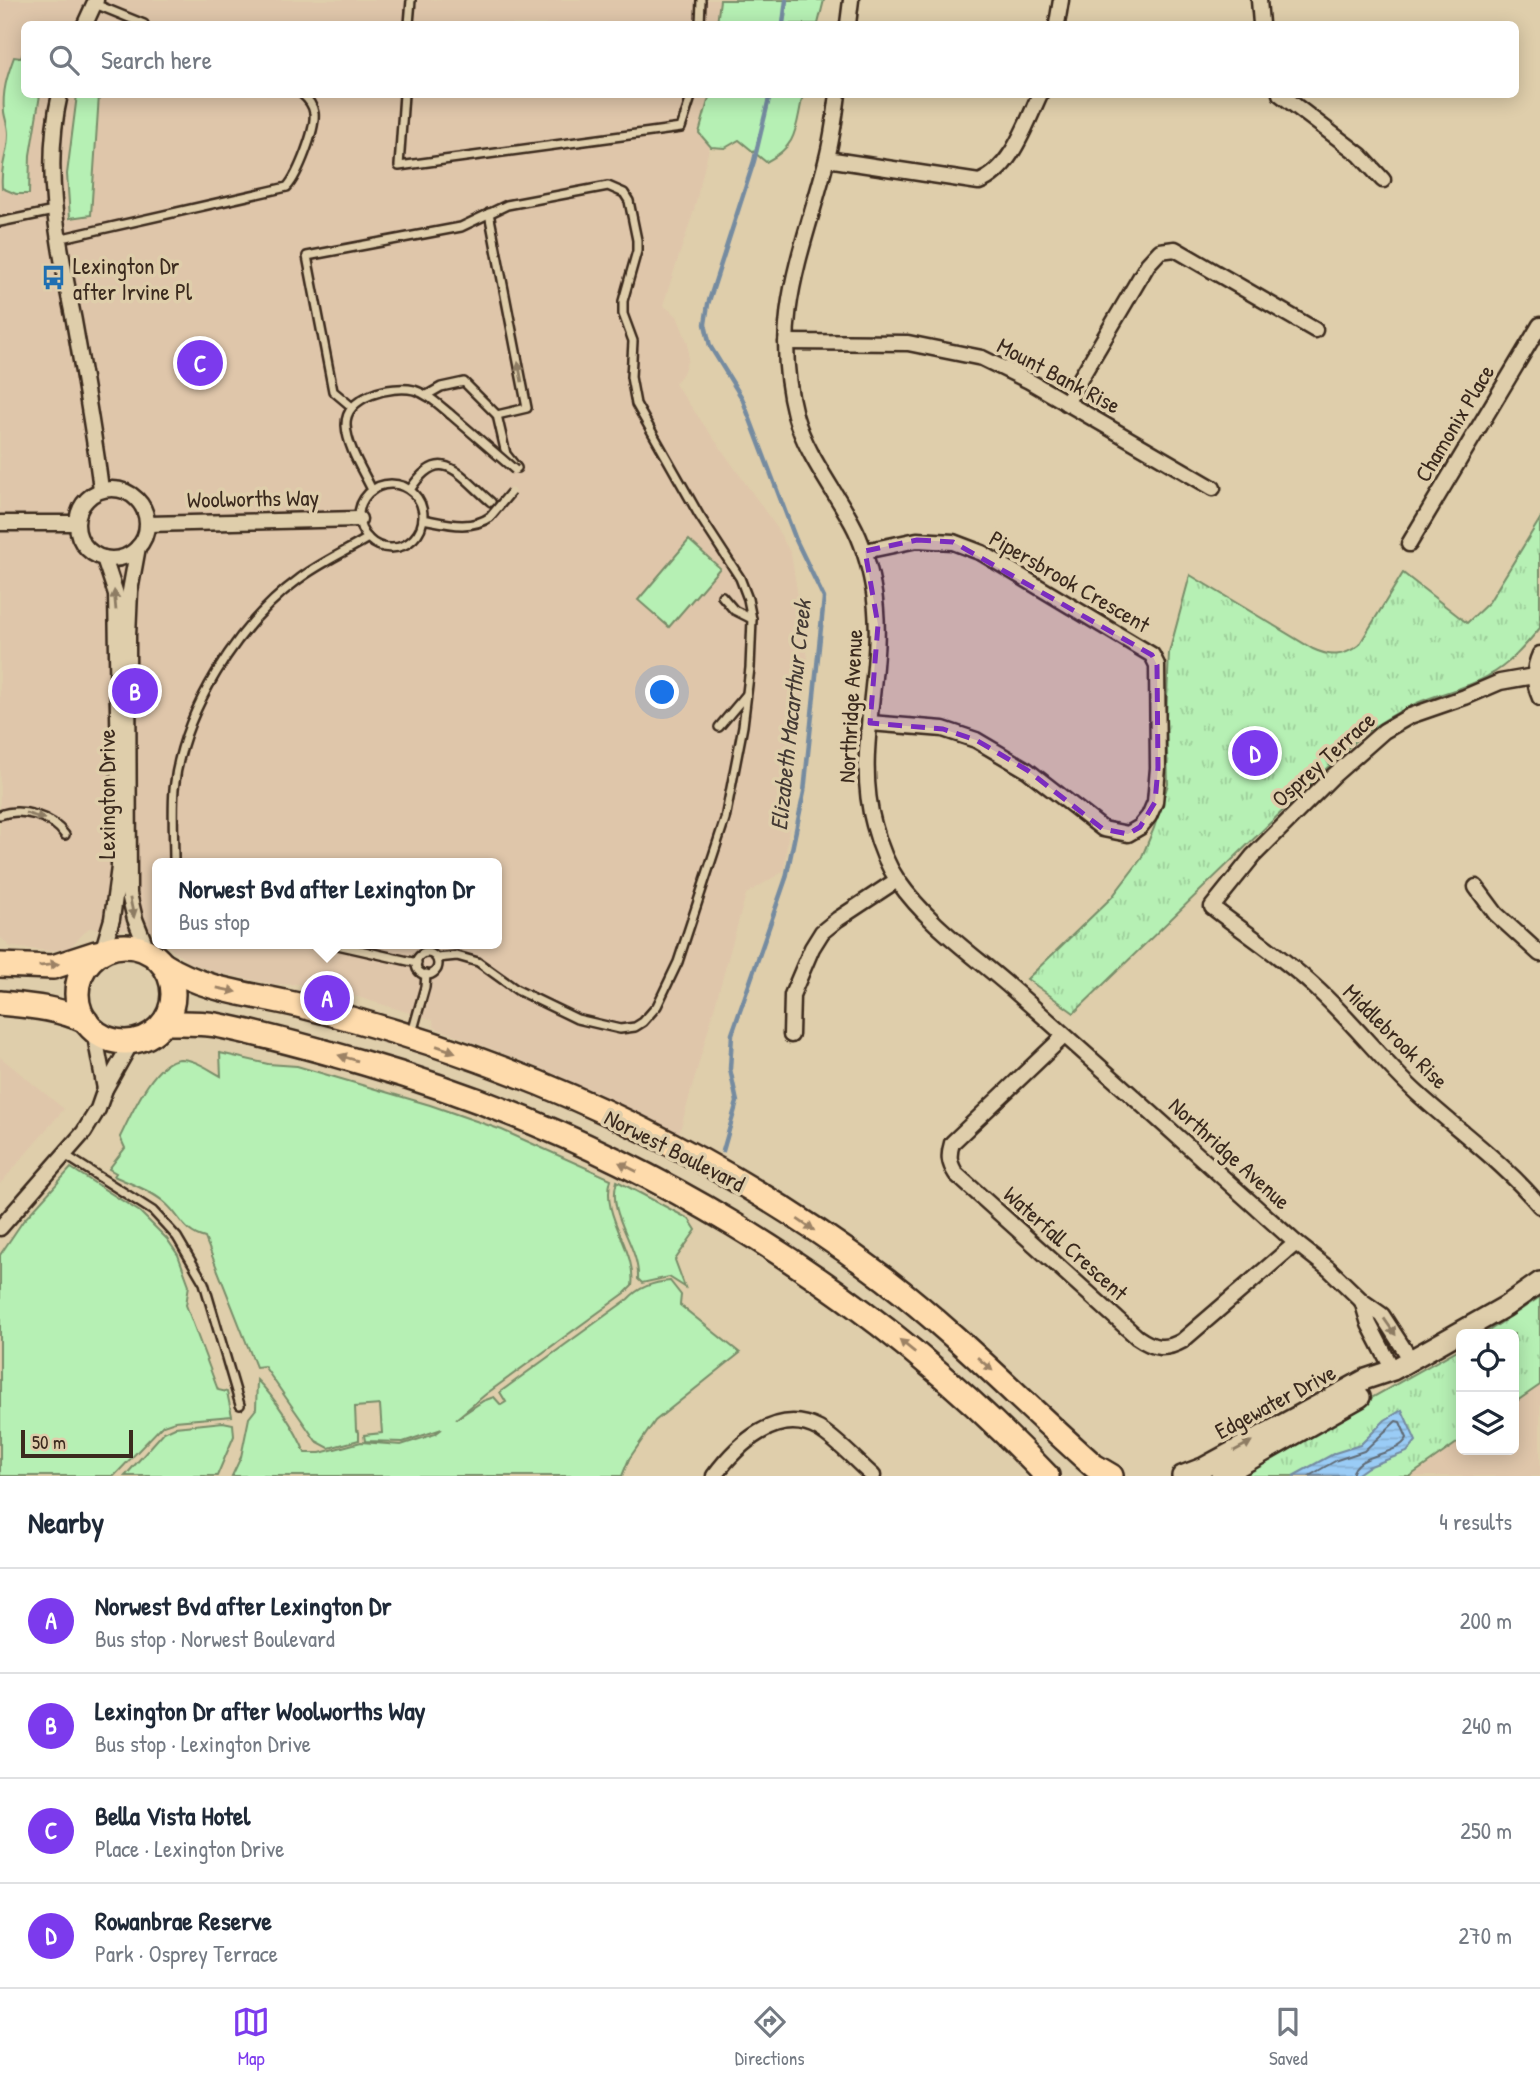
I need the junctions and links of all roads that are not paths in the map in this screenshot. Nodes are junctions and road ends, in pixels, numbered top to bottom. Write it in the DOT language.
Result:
graph roads {
  1 [pos="411,0"];
  2 [pos="702,0"];
  3 [pos="850,0"];
  4 [pos="1061,0"];
  5 [pos="1259,0"];
  6 [pos="95,2"];
  7 [pos="86,21"];
  8 [pos="137,21"];
  9 [pos="409,21"];
  10 [pos="700,21"];
  11 [pos="848,21"];
  12 [pos="1058,21"];
  13 [pos="1261,21"];
  14 [pos="59,98"];
  15 [pos="305,98"];
  16 [pos="404,98"];
  17 [pos="691,98"];
  18 [pos="837,98"];
  19 [pos="1038,98"];
  20 [pos="1285,98"];
  21 [pos="827,159"];
  22 [pos="1383,180"];
  23 [pos="54,211"];
  24 [pos="489,213"];
  25 [pos="0,222"];
  26 [pos="58,239"];
  27 [pos="1540,325"];
  28 [pos="1315,330"];
  29 [pos="786,342"];
  30 [pos="427,396"];
  31 [pos="1066,403"];
  32 [pos="352,407"];
  33 [pos="497,415"];
  34 [pos="1213,488"];
  35 [pos="102,489"];
  36 [pos="372,490"];
  37 [pos="410,490"];
  38 [pos="511,492"];
  39 [pos="491,502"];
  40 [pos="359,519"];
  41 [pos="423,519"];
  42 [pos="0,523"];
  43 [pos="76,523"];
  44 [pos="148,524"];
  45 [pos="368,538"];
  46 [pos="1409,544"];
  47 [pos="138,547"];
  48 [pos="865,551"];
  49 [pos="104,558"];
  50 [pos="722,596"];
  51 [pos="752,619"];
  52 [pos="1540,654"];
  53 [pos="1534,676"];
  54 [pos="747,694"];
  55 [pos="1540,698"];
  56 [pos="870,723"];
  57 [pos="719,727"];
  58 [pos="0,815"];
  59 [pos="65,835"];
  60 [pos="174,858"];
  61 [pos="897,880"];
  62 [pos="1476,887"];
  63 [pos="1212,907"];
  64 [pos="355,949"];
  65 [pos="99,951"];
  66 [pos="1540,954"];
  67 [pos="437,958"];
  68 [pos="157,959"];
  69 [pos="8,963"];
  70 [pos="417,963"];
  71 [pos="426,974"];
  72 [pos="0,1003"];
  73 [pos="163,1023"];
  74 [pos="90,1026"];
  75 [pos="791,1035"];
  76 [pos="1064,1036"];
  77 [pos="411,1037"];
  78 [pos="132,1041"];
  79 [pos="105,1090"];
  80 [pos="65,1155"];
  81 [pos="1540,1206"];
  82 [pos="0,1227"];
  83 [pos="1296,1243"];
  84 [pos="1540,1282"];
  85 [pos="1362,1301"];
  86 [pos="1411,1360"];
  87 [pos="1393,1370"];
  88 [pos="240,1405"];
  89 [pos="714,1476"];
  90 [pos="873,1476"];
  91 [pos="1047,1476"];
  92 [pos="1111,1476"];
  93 [pos="1182,1476"];
  94 [pos="1221,1476"];
  1 -- 9 [label="lane"];
  2 -- 10 [label="lane"];
  3 -- 11 [label="street"];
  4 -- 12 [label="street"];
  5 -- 13 [label="street"];
  6 -- 7 [label="street"];
  6 -- 8 [label="lane"];
  14 -- 23 [label="street"];
  15 -- 26 [label="lane"];
  16 -- 17 [label="lane"];
  18 -- 21 [label="street, Northridge Avenue"];
  19 -- 21 [label="street"];
  20 -- 22 [label="street"];
  21 -- 29 [label="street, Northridge Avenue"];
  23 -- 25 [label="lane"];
  23 -- 26 [label="street"];
  24 -- 32 [label="lane"];
  33 -- 24 [label="lane, one-way"];
  24 -- 51 [label="lane"];
  26 -- 35 [label="street"];
  27 -- 46 [label="street, Chamonix Place"];
  28 -- 31 [label="street"];
  29 -- 31 [label="street, Mount Bank Rise"];
  29 -- 48 [label="street, Northridge Avenue"];
  30 -- 32 [label="lane"];
  30 -- 33 [label="lane"];
  30 -- 33 [label="lane, bridge"];
  31 -- 34 [label="street, Mount Bank Rise"];
  32 -- 36 [label="lane"];
  35 -- 43 [label="street"];
  35 -- 44 [label="street"];
  36 -- 37 [label="lane"];
  36 -- 40 [label="lane"];
  37 -- 39 [label="lane"];
  37 -- 41 [label="lane"];
  38 -- 41 [label="lane, bridge"];
  40 -- 44 [label="street, Woolworths Way"];
  40 -- 45 [label="lane"];
  41 -- 45 [label="lane"];
  42 -- 43 [label="street"];
  43 -- 49 [label="street"];
  44 -- 47 [label="street"];
  45 -- 60 [label="lane"];
  47 -- 49 [label="street"];
  47 -- 68 [label="street, Lexington Drive, one-way"];
  48 -- 56 [label="street, Northridge Avenue"];
  48 -- 56 [label="street, Pipersbrook Crescent"];
  65 -- 49 [label="street, Lexington Drive, one-way"];
  50 -- 51 [label="lane"];
  51 -- 54 [label="lane"];
  52 -- 53 [label="street"];
  53 -- 55 [label="street"];
  53 -- 63 [label="street, Osprey Terrace"];
  54 -- 57 [label="lane"];
  54 -- 67 [label="lane"];
  56 -- 61 [label="street, Northridge Avenue"];
  58 -- 59 [label="lane, one-way"];
  61 -- 75 [label="street"];
  61 -- 76 [label="street, Northridge Avenue"];
  62 -- 66 [label="street"];
  63 -- 81 [label="street, Middlebrook Rise"];
  64 -- 70 [label="lane"];
  65 -- 68 [label="main road"];
  69 -- 65 [label="main road, one-way"];
  65 -- 74 [label="main road"];
  67 -- 70 [label="lane"];
  67 -- 71 [label="lane"];
  68 -- 73 [label="main road"];
  68 -- 77 [label="main road, Norwest Boulevard, one-way"];
  70 -- 71 [label="lane"];
  71 -- 77 [label="lane"];
  72 -- 74 [label="main road"];
  73 -- 78 [label="main road"];
  91 -- 73 [label="main road, Norwest Boulevard, one-way"];
  74 -- 78 [label="main road"];
  74 -- 79 [label="street"];
  76 -- 83 [label="street, Northridge Avenue"];
  76 -- 83 [label="street, Waterfall Crescent"];
  77 -- 92 [label="main road, Norwest Boulevard, one-way"];
  78 -- 79 [label="street"];
  79 -- 80 [label="street"];
  80 -- 82 [label="street"];
  80 -- 88 [label="lane"];
  83 -- 85 [label="street, Northridge Avenue"];
  84 -- 86 [label="street, Edgewater Drive"];
  85 -- 86 [label="street, Northridge Avenue, one-way"];
  85 -- 87 [label="street, Northridge Avenue"];
  86 -- 87 [label="street, Edgewater Drive"];
  93 -- 87 [label="street, Edgewater Drive, one-way"];
  87 -- 94 [label="street, Edgewater Drive"];
  89 -- 90 [label="street"];
}
